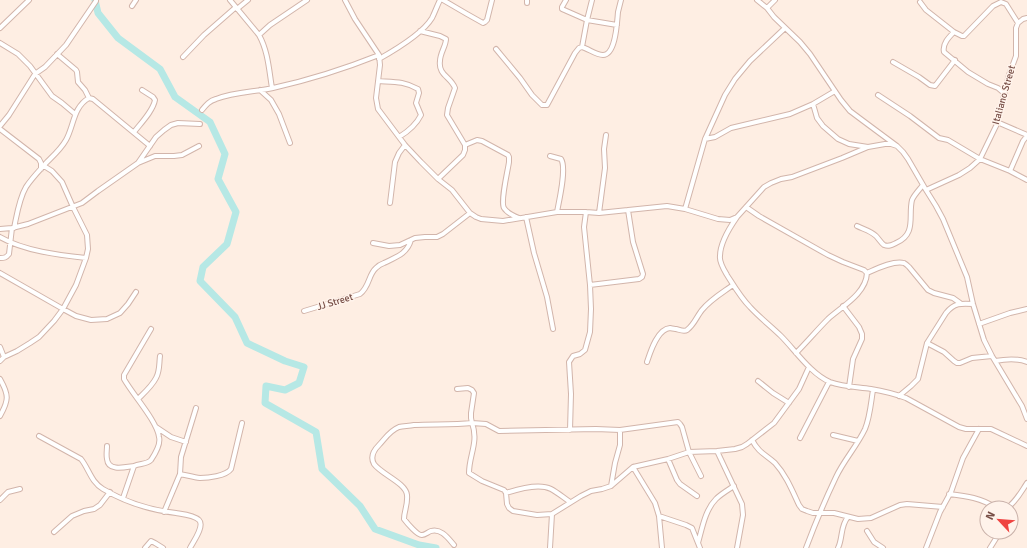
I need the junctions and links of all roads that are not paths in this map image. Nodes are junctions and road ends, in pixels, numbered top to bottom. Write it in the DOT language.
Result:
graph roads {
  1 [pos="29,0"];
  2 [pos="136,0"];
  3 [pos="230,0"];
  4 [pos="248,0"];
  5 [pos="306,0"];
  6 [pos="345,0"];
  7 [pos="441,0"];
  8 [pos="492,0"];
  9 [pos="566,0"];
  10 [pos="592,0"];
  11 [pos="621,0"];
  12 [pos="757,0"];
  13 [pos="775,0"];
  14 [pos="96,1"];
  15 [pos="920,2"];
  16 [pos="132,6"];
  17 [pos="236,8"];
  18 [pos="767,8"];
  19 [pos="1027,18"];
  20 [pos="587,20"];
  21 [pos="1018,23"];
  22 [pos="617,25"];
  23 [pos="0,28"];
  24 [pos="785,28"];
  25 [pos="420,31"];
  26 [pos="954,32"];
  27 [pos="259,35"];
  28 [pos="0,43"];
  29 [pos="582,47"];
  30 [pos="496,49"];
  31 [pos="57,54"];
  32 [pos="183,57"];
  33 [pos="379,57"];
  34 [pos="954,60"];
  35 [pos="893,62"];
  36 [pos="36,74"];
  37 [pos="378,81"];
  38 [pos="272,88"];
  39 [pos="142,90"];
  40 [pos="260,90"];
  41 [pos="835,91"];
  42 [pos="1005,94"];
  43 [pos="878,96"];
  44 [pos="89,98"];
  45 [pos="813,104"];
  46 [pos="202,110"];
  47 [pos="75,114"];
  48 [pos="997,122"];
  49 [pos="200,124"];
  50 [pos="0,128"];
  51 [pos="134,132"];
  52 [pos="606,135"];
  53 [pos="1027,136"];
  54 [pos="400,137"];
  55 [pos="705,139"];
  56 [pos="290,142"];
  57 [pos="406,145"];
  58 [pos="465,145"];
  59 [pos="150,146"];
  60 [pos="199,146"];
  61 [pos="897,146"];
  62 [pos="868,148"];
  63 [pos="550,156"];
  64 [pos="980,159"];
  65 [pos="138,163"];
  66 [pos="42,167"];
  67 [pos="1010,171"];
  68 [pos="438,179"];
  69 [pos="1027,180"];
  70 [pos="923,185"];
  71 [pos="926,190"];
  72 [pos="390,203"];
  73 [pos="73,207"];
  74 [pos="746,207"];
  75 [pos="685,209"];
  76 [pos="628,210"];
  77 [pos="557,212"];
  78 [pos="586,212"];
  79 [pos="470,213"];
  80 [pos="599,213"];
  81 [pos="526,217"];
  82 [pos="737,217"];
  83 [pos="520,218"];
  84 [pos="857,226"];
  85 [pos="13,228"];
  86 [pos="0,229"];
  87 [pos="0,237"];
  88 [pos="411,240"];
  89 [pos="11,242"];
  90 [pos="373,243"];
  91 [pos="0,258"];
  92 [pos="86,258"];
  93 [pos="0,273"];
  94 [pos="867,274"];
  95 [pos="590,285"];
  96 [pos="733,285"];
  97 [pos="136,292"];
  98 [pos="960,303"];
  99 [pos="973,304"];
  100 [pos="843,306"];
  101 [pos="63,309"];
  102 [pos="1027,309"];
  103 [pos="304,311"];
  104 [pos="979,324"];
  105 [pos="151,329"];
  106 [pos="553,329"];
  107 [pos="927,343"];
  108 [pos="0,347"];
  109 [pos="796,353"];
  110 [pos="160,356"];
  111 [pos="992,356"];
  112 [pos="4,357"];
  113 [pos="0,361"];
  114 [pos="995,361"];
  115 [pos="647,362"];
  116 [pos="1027,362"];
  117 [pos="809,367"];
  118 [pos="0,379"];
  119 [pos="758,381"];
  120 [pos="829,382"];
  121 [pos="849,386"];
  122 [pos="457,389"];
  123 [pos="873,390"];
  124 [pos="900,396"];
  125 [pos="138,400"];
  126 [pos="789,403"];
  127 [pos="196,408"];
  128 [pos="0,416"];
  129 [pos="1027,419"];
  130 [pos="242,423"];
  131 [pos="472,423"];
  132 [pos="156,427"];
  133 [pos="979,429"];
  134 [pos="570,430"];
  135 [pos="620,430"];
  136 [pos="833,435"];
  137 [pos="39,436"];
  138 [pos="800,438"];
  139 [pos="752,440"];
  140 [pos="858,441"];
  141 [pos="186,442"];
  142 [pos="107,446"];
  143 [pos="1027,446"];
  144 [pos="717,451"];
  145 [pos="689,452"];
  146 [pos="668,460"];
  147 [pos="134,466"];
  148 [pos="633,467"];
  149 [pos="180,474"];
  150 [pos="701,476"];
  151 [pos="1027,483"];
  152 [pos="611,486"];
  153 [pos="734,486"];
  154 [pos="20,488"];
  155 [pos="110,492"];
  156 [pos="506,493"];
  157 [pos="950,494"];
  158 [pos="696,496"];
  159 [pos="123,498"];
  160 [pos="0,500"];
  161 [pos="982,500"];
  162 [pos="1016,500"];
  163 [pos="570,502"];
  164 [pos="943,507"];
  165 [pos="164,512"];
  166 [pos="821,512"];
  167 [pos="552,514"];
  168 [pos="659,516"];
  169 [pos="848,517"];
  170 [pos="867,531"];
  171 [pos="54,532"];
  172 [pos="454,545"];
  173 [pos="699,546"];
  174 [pos="840,547"];
  175 [pos="144,548"];
  176 [pos="163,548"];
  177 [pos="190,548"];
  178 [pos="550,548"];
  179 [pos="662,548"];
  180 [pos="737,548"];
  181 [pos="806,548"];
  182 [pos="883,548"];
  183 [pos="926,548"];
  1 -- 23 [label="street"];
  2 -- 16 [label="street"];
  3 -- 17 [label="street"];
  4 -- 17 [label="street"];
  5 -- 27 [label="street"];
  6 -- 33 [label="street"];
  7 -- 8 [label="street"];
  7 -- 25 [label="street"];
  9 -- 20 [label="street"];
  10 -- 20 [label="street"];
  11 -- 22 [label="street"];
  12 -- 18 [label="street"];
  13 -- 18 [label="street"];
  14 -- 31 [label="street"];
  15 -- 26 [label="street"];
  17 -- 27 [label="street"];
  17 -- 32 [label="street"];
  18 -- 24 [label="street"];
  19 -- 21 [label="street"];
  20 -- 22 [label="street"];
  20 -- 29 [label="street"];
  21 -- 26 [label="street"];
  21 -- 42 [label="street, Italiano Street"];
  22 -- 29 [label="street"];
  24 -- 41 [label="street"];
  24 -- 55 [label="street"];
  25 -- 33 [label="street"];
  25 -- 58 [label="street"];
  26 -- 34 [label="street"];
  27 -- 38 [label="street"];
  28 -- 36 [label="street"];
  29 -- 30 [label="street"];
  31 -- 36 [label="street"];
  31 -- 44 [label="street"];
  33 -- 37 [label="street"];
  33 -- 38 [label="street"];
  34 -- 35 [label="street"];
  34 -- 42 [label="street"];
  36 -- 47 [label="street"];
  36 -- 50 [label="street"];
  37 -- 54 [label="street"];
  37 -- 54 [label="street"];
  38 -- 40 [label="street"];
  39 -- 51 [label="street"];
  40 -- 46 [label="street"];
  40 -- 56 [label="street"];
  41 -- 45 [label="street"];
  41 -- 61 [label="street"];
  42 -- 48 [label="street, Italiano Street"];
  43 -- 64 [label="street"];
  44 -- 47 [label="street"];
  44 -- 51 [label="street"];
  45 -- 55 [label="street"];
  45 -- 62 [label="street"];
  47 -- 66 [label="street"];
  48 -- 53 [label="street"];
  48 -- 64 [label="street, Italiano Street"];
  49 -- 59 [label="street"];
  50 -- 66 [label="street"];
  51 -- 59 [label="street"];
  52 -- 80 [label="street"];
  53 -- 67 [label="street"];
  54 -- 57 [label="street"];
  55 -- 75 [label="street"];
  57 -- 68 [label="street"];
  57 -- 72 [label="street"];
  58 -- 68 [label="street"];
  58 -- 83 [label="street"];
  59 -- 65 [label="street"];
  60 -- 65 [label="street"];
  61 -- 62 [label="street"];
  61 -- 70 [label="street"];
  62 -- 74 [label="street"];
  63 -- 77 [label="street"];
  64 -- 67 [label="street"];
  64 -- 71 [label="street, Italiano Street"];
  65 -- 73 [label="street"];
  66 -- 73 [label="street"];
  66 -- 85 [label="street"];
  67 -- 69 [label="street"];
  68 -- 79 [label="street"];
  70 -- 71 [label="street"];
  70 -- 84 [label="street"];
  71 -- 99 [label="street"];
  73 -- 85 [label="street"];
  73 -- 92 [label="street"];
  74 -- 82 [label="street"];
  74 -- 94 [label="street"];
  75 -- 76 [label="street"];
  75 -- 82 [label="street"];
  76 -- 80 [label="street"];
  76 -- 95 [label="street"];
  77 -- 78 [label="street"];
  77 -- 81 [label="street"];
  78 -- 80 [label="street"];
  78 -- 95 [label="street"];
  79 -- 83 [label="street"];
  79 -- 88 [label="street"];
  81 -- 83 [label="street"];
  81 -- 106 [label="street"];
  82 -- 96 [label="street"];
  85 -- 86 [label="street"];
  85 -- 89 [label="street"];
  87 -- 89 [label="street"];
  88 -- 90 [label="street"];
  88 -- 103 [label="street, JJ Street"];
  89 -- 91 [label="street"];
  89 -- 92 [label="street"];
  92 -- 101 [label="street"];
  93 -- 101 [label="street"];
  94 -- 98 [label="street"];
  94 -- 100 [label="street"];
  95 -- 134 [label="street"];
  96 -- 109 [label="street"];
  96 -- 115 [label="street"];
  97 -- 101 [label="street"];
  98 -- 99 [label="street"];
  98 -- 107 [label="street"];
  99 -- 104 [label="street"];
  100 -- 109 [label="street"];
  100 -- 121 [label="street"];
  101 -- 112 [label="street"];
  102 -- 104 [label="street"];
  104 -- 111 [label="street"];
  105 -- 125 [label="street"];
  107 -- 111 [label="street"];
  107 -- 124 [label="street"];
  108 -- 112 [label="street"];
  109 -- 117 [label="street"];
  110 -- 125 [label="street"];
  111 -- 114 [label="street"];
  112 -- 113 [label="street"];
  114 -- 116 [label="street"];
  114 -- 129 [label="street"];
  117 -- 120 [label="street"];
  117 -- 126 [label="street"];
  118 -- 128 [label="street"];
  119 -- 126 [label="street"];
  120 -- 121 [label="street"];
  120 -- 138 [label="street"];
  121 -- 123 [label="street"];
  122 -- 131 [label="street"];
  123 -- 124 [label="street"];
  123 -- 140 [label="street"];
  124 -- 133 [label="street"];
  125 -- 132 [label="street"];
  126 -- 139 [label="street"];
  127 -- 141 [label="street"];
  130 -- 149 [label="street"];
  131 -- 134 [label="street"];
  131 -- 156 [label="street"];
  131 -- 172 [label="street"];
  132 -- 141 [label="street"];
  132 -- 147 [label="street"];
  133 -- 143 [label="street"];
  133 -- 157 [label="street"];
  134 -- 135 [label="street"];
  135 -- 145 [label="street"];
  135 -- 152 [label="street"];
  136 -- 140 [label="street"];
  137 -- 155 [label="street"];
  139 -- 144 [label="street"];
  139 -- 166 [label="street"];
  140 -- 166 [label="street"];
  141 -- 149 [label="street"];
  142 -- 147 [label="street"];
  144 -- 145 [label="street"];
  144 -- 153 [label="street"];
  145 -- 146 [label="street"];
  145 -- 150 [label="street"];
  146 -- 148 [label="street"];
  146 -- 158 [label="street"];
  147 -- 159 [label="street"];
  148 -- 152 [label="street"];
  148 -- 168 [label="street"];
  149 -- 165 [label="street"];
  151 -- 162 [label="street"];
  152 -- 163 [label="street"];
  153 -- 173 [label="street"];
  153 -- 180 [label="street"];
  154 -- 160 [label="street"];
  155 -- 159 [label="street"];
  155 -- 171 [label="street"];
  156 -- 163 [label="street"];
  156 -- 167 [label="street"];
  157 -- 161 [label="street"];
  157 -- 164 [label="street"];
  159 -- 165 [label="street"];
  163 -- 167 [label="street"];
  164 -- 169 [label="street"];
  164 -- 183 [label="street"];
  165 -- 177 [label="street"];
  166 -- 169 [label="street"];
  166 -- 181 [label="street"];
  167 -- 178 [label="street"];
  168 -- 173 [label="street"];
  168 -- 179 [label="street"];
  169 -- 174 [label="street"];
  170 -- 182 [label="street"];
  175 -- 176 [label="street"];
}
